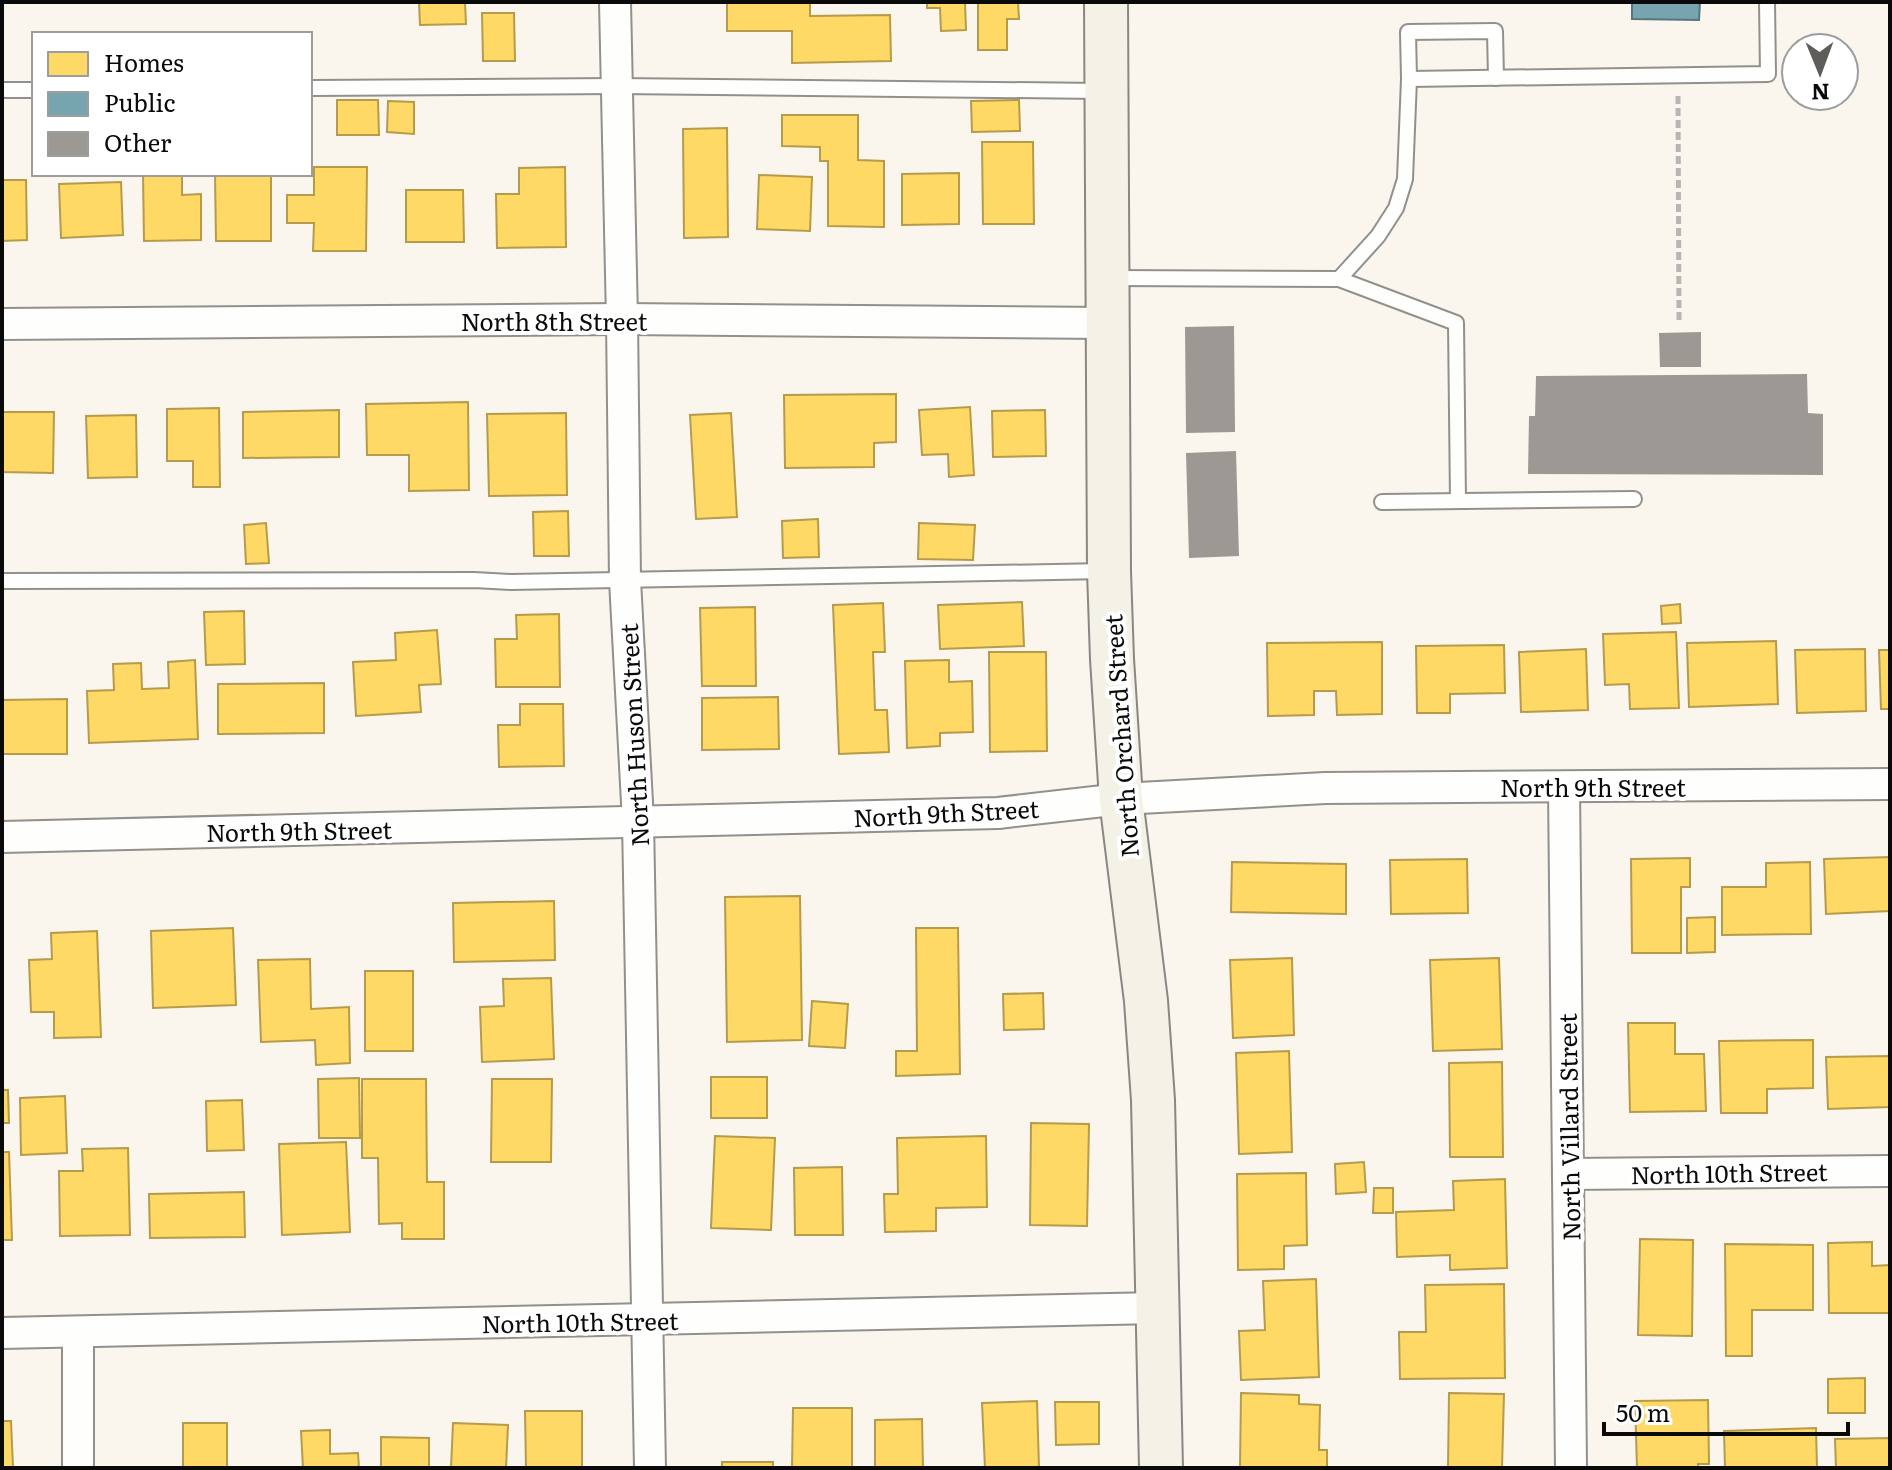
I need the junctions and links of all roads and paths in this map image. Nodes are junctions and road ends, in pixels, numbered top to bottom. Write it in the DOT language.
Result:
graph roads {
  1 [pos="615,2"];
  2 [pos="1106,2"];
  3 [pos="1767,2"];
  4 [pos="1678,75"];
  5 [pos="1496,78"];
  6 [pos="1409,79"];
  7 [pos="617,86"];
  8 [pos="312,88"];
  9 [pos="2,90"];
  10 [pos="32,90"];
  11 [pos="1106,91"];
  12 [pos="1106,278"];
  13 [pos="1339,279"];
  14 [pos="622,319"];
  15 [pos="1679,320"];
  16 [pos="1106,323"];
  17 [pos="2,324"];
  18 [pos="1634,499"];
  19 [pos="1458,501"];
  20 [pos="1382,502"];
  21 [pos="1109,571"];
  22 [pos="625,580"];
  23 [pos="2,581"];
  24 [pos="1890,784"];
  25 [pos="1564,787"];
  26 [pos="1121,799"];
  27 [pos="638,821"];
  28 [pos="2,837"];
  29 [pos="1890,1171"];
  30 [pos="1569,1174"];
  31 [pos="1158,1308"];
  32 [pos="648,1320"];
  33 [pos="78,1332"];
  34 [pos="2,1333"];
  35 [pos="78,1468"];
  36 [pos="650,1468"];
  37 [pos="1161,1468"];
  38 [pos="1571,1468"];
  1 -- 7 [label="street, North Huson Street"];
  2 -- 11 [label="street, North Orchard Street"];
  3 -- 4 [label="lane"];
  4 -- 5 [label="lane"];
  4 -- 15 [label="path"];
  5 -- 6 [label="lane"];
  5 -- 6 [label="lane"];
  6 -- 13 [label="lane"];
  7 -- 8 [label="lane"];
  7 -- 11 [label="lane"];
  7 -- 14 [label="street, North Huson Street"];
  9 -- 10 [label="lane"];
  11 -- 12 [label="street, North Orchard Street"];
  12 -- 13 [label="lane"];
  12 -- 16 [label="street, North Orchard Street"];
  13 -- 19 [label="lane"];
  14 -- 16 [label="street, North 8th Street"];
  14 -- 17 [label="street, North 8th Street"];
  14 -- 22 [label="street, North Huson Street"];
  16 -- 21 [label="street, North Orchard Street"];
  18 -- 19 [label="lane"];
  19 -- 20 [label="lane"];
  21 -- 22 [label="lane"];
  21 -- 26 [label="street, North Orchard Street"];
  22 -- 23 [label="lane"];
  22 -- 27 [label="street, North Huson Street"];
  24 -- 25 [label="street, North 9th Street"];
  25 -- 26 [label="street, North 9th Street"];
  25 -- 30 [label="street, North Villard Street"];
  26 -- 27 [label="street, North 9th Street"];
  26 -- 31 [label="street, North Orchard Street"];
  27 -- 28 [label="street, North 9th Street"];
  27 -- 32 [label="street, North Huson Street"];
  29 -- 30 [label="street, North 10th Street"];
  30 -- 38 [label="street, North Villard Street"];
  31 -- 32 [label="street, North 10th Street"];
  31 -- 37 [label="street, North Orchard Street"];
  32 -- 33 [label="street, North 10th Street"];
  32 -- 36 [label="street, North Huson Street"];
  33 -- 34 [label="street, North 10th Street"];
  33 -- 35 [label="street"];
}
